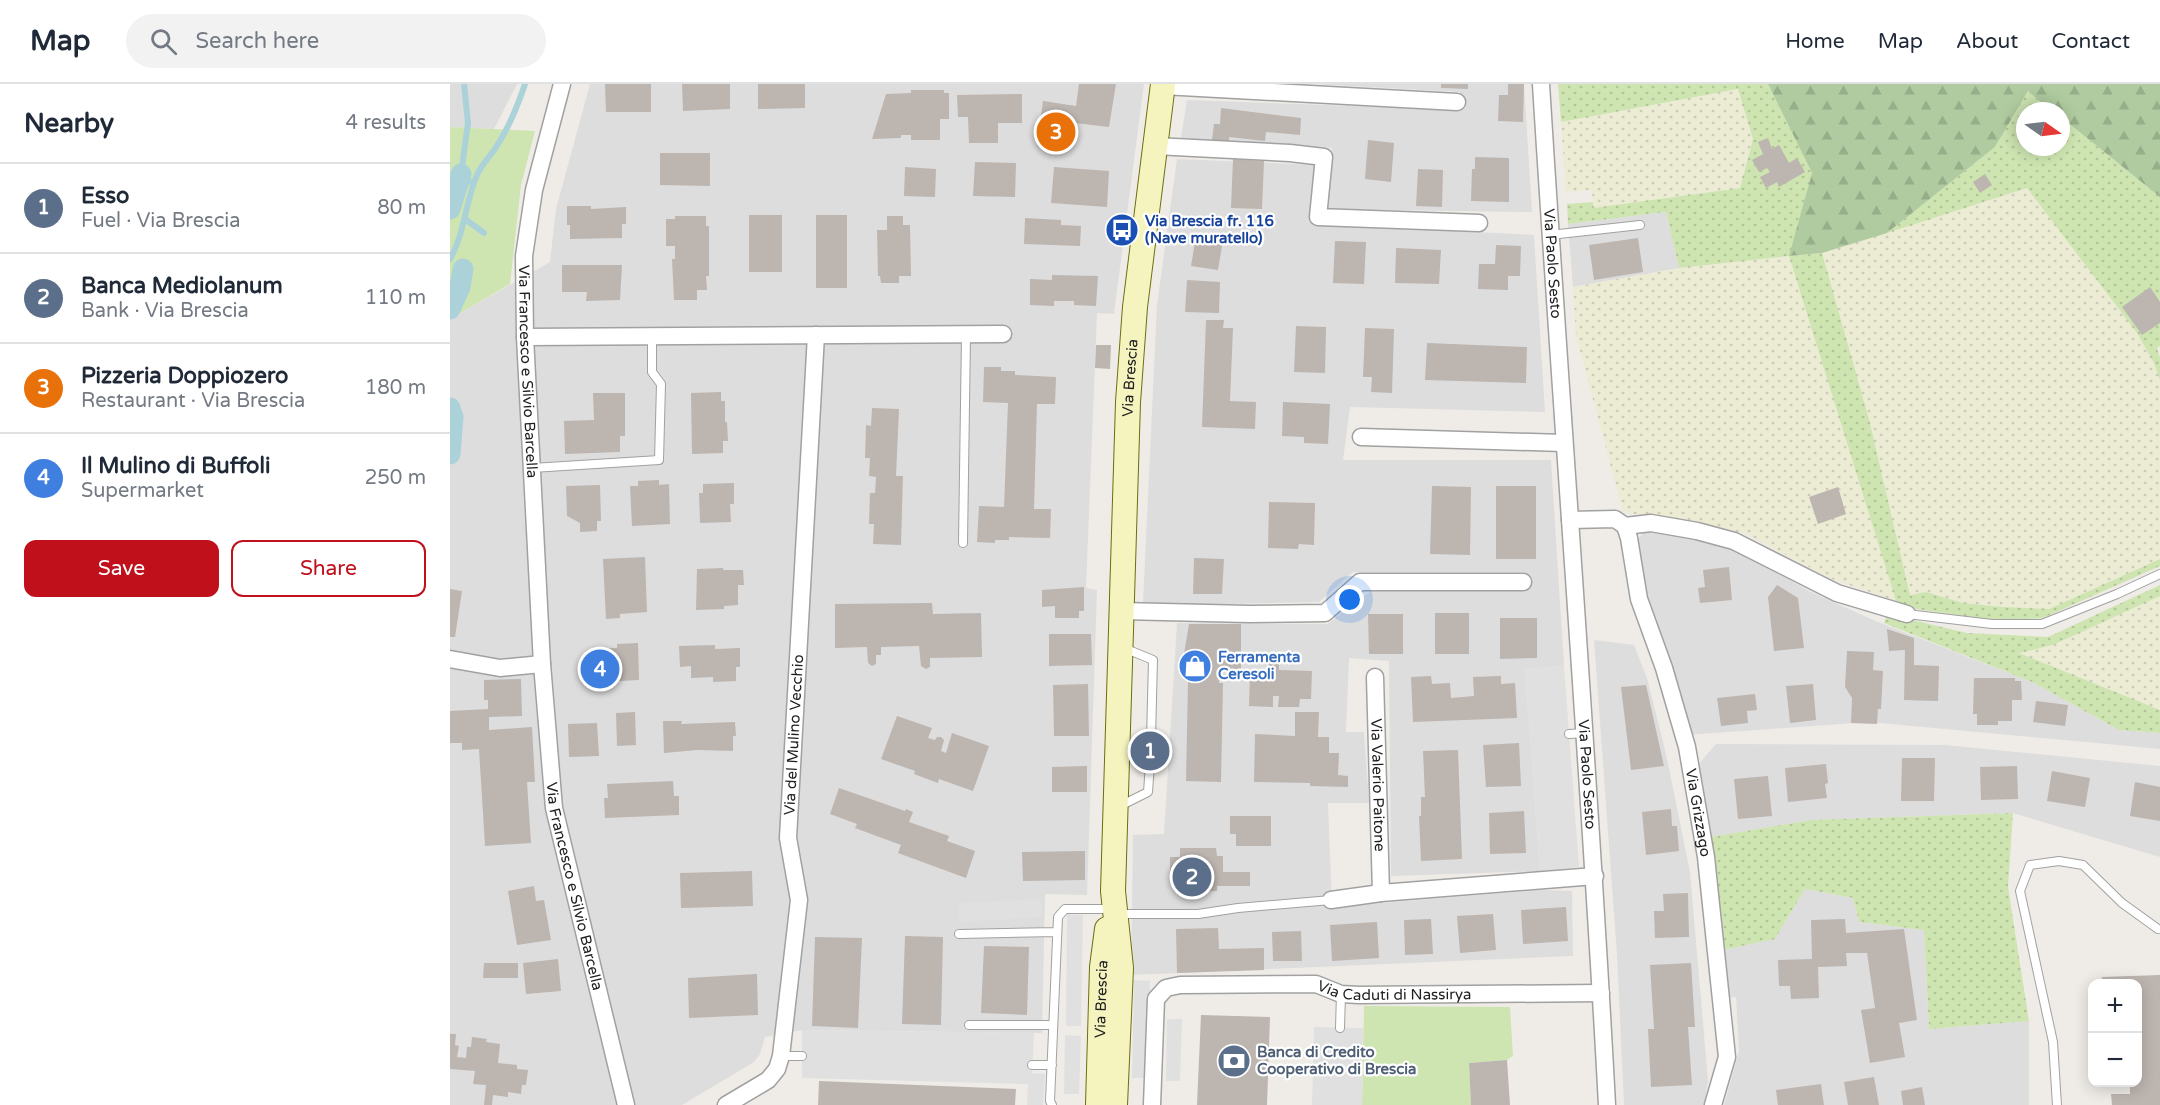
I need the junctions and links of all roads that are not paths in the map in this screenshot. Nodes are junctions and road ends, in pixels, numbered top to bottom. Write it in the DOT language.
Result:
graph roads {
  1 [pos="562,84"];
  2 [pos="1541,84"];
  3 [pos="1163,85"];
  4 [pos="1456,102"];
  5 [pos="1155,146"];
  6 [pos="1479,223"];
  7 [pos="1640,225"];
  8 [pos="1550,236"];
  9 [pos="1003,334"];
  10 [pos="816,335"];
  11 [pos="966,335"];
  12 [pos="652,336"];
  13 [pos="525,337"];
  14 [pos="1361,437"];
  15 [pos="1563,443"];
  16 [pos="532,468"];
  17 [pos="1570,520"];
  18 [pos="1625,526"];
  19 [pos="963,543"];
  20 [pos="2160,574"];
  21 [pos="1523,582"];
  22 [pos="1121,611"];
  23 [pos="1906,614"];
  24 [pos="1120,646"];
  25 [pos="450,659"];
  26 [pos="542,663"];
  27 [pos="1375,677"];
  28 [pos="1151,739"];
  29 [pos="1150,764"];
  30 [pos="1115,809"];
  31 [pos="1595,876"];
  32 [pos="1381,893"];
  33 [pos="1331,900"];
  34 [pos="1112,905"];
  35 [pos="2158,929"];
  36 [pos="1057,932"];
  37 [pos="959,934"];
  38 [pos="1601,993"];
  39 [pos="1341,994"];
  40 [pos="969,1025"];
  41 [pos="1053,1025"];
  42 [pos="1340,1028"];
  43 [pos="782,1056"];
  44 [pos="802,1056"];
  45 [pos="1032,1065"];
  46 [pos="1052,1065"];
  47 [pos="626,1105"];
  48 [pos="726,1105"];
  49 [pos="1052,1105"];
  50 [pos="1098,1105"];
  51 [pos="1115,1105"];
  52 [pos="1152,1105"];
  53 [pos="1607,1105"];
  54 [pos="1713,1105"];
  55 [pos="2057,1105"];
  1 -- 13 [label="street, Via Francesco e Silvio Barcella"];
  2 -- 8 [label="street, Via Paolo Sesto"];
  3 -- 4 [label="street, Via Brescia"];
  3 -- 5 [label="main road, Via Brescia"];
  5 -- 6 [label="street"];
  5 -- 22 [label="main road, Via Brescia"];
  7 -- 8 [label="lane"];
  8 -- 15 [label="street, Via Paolo Sesto"];
  9 -- 11 [label="street"];
  10 -- 11 [label="street"];
  10 -- 12 [label="street"];
  10 -- 43 [label="street, Via del Mulino Vecchio"];
  11 -- 19 [label="lane"];
  12 -- 13 [label="street"];
  12 -- 16 [label="lane"];
  13 -- 16 [label="street, Via Francesco e Silvio Barcella"];
  14 -- 15 [label="street"];
  15 -- 17 [label="street, Via Paolo Sesto"];
  16 -- 26 [label="street, Via Francesco e Silvio Barcella"];
  17 -- 18 [label="street"];
  17 -- 31 [label="street, Via Paolo Sesto"];
  18 -- 23 [label="street"];
  18 -- 54 [label="street, Via Grizzago"];
  20 -- 23 [label="lane"];
  21 -- 22 [label="street"];
  22 -- 24 [label="main road, Via Brescia"];
  24 -- 28 [label="lane"];
  24 -- 30 [label="main road, Via Brescia"];
  25 -- 26 [label="street"];
  26 -- 47 [label="street, Via Francesco e Silvio Barcella"];
  27 -- 32 [label="street, Via Valerio Paitone"];
  29 -- 30 [label="lane"];
  30 -- 34 [label="main road, Via Brescia"];
  31 -- 32 [label="street"];
  31 -- 38 [label="street, Via Paolo Sesto"];
  32 -- 33 [label="street"];
  33 -- 34 [label="lane"];
  34 -- 36 [label="lane"];
  34 -- 50 [label="main road, Via Brescia"];
  34 -- 51 [label="main road, Via Brescia"];
  35 -- 55 [label="lane"];
  36 -- 37 [label="lane"];
  36 -- 41 [label="lane"];
  38 -- 39 [label="street, Via Caduti di Nassirya"];
  38 -- 53 [label="street, Via Paolo Sesto"];
  39 -- 42 [label="lane"];
  39 -- 52 [label="street, Via Caduti di Nassirya"];
  40 -- 41 [label="lane"];
  41 -- 46 [label="lane"];
  43 -- 44 [label="lane"];
  43 -- 48 [label="street, Via del Mulino Vecchio"];
  45 -- 46 [label="lane"];
  46 -- 49 [label="lane"];
}
